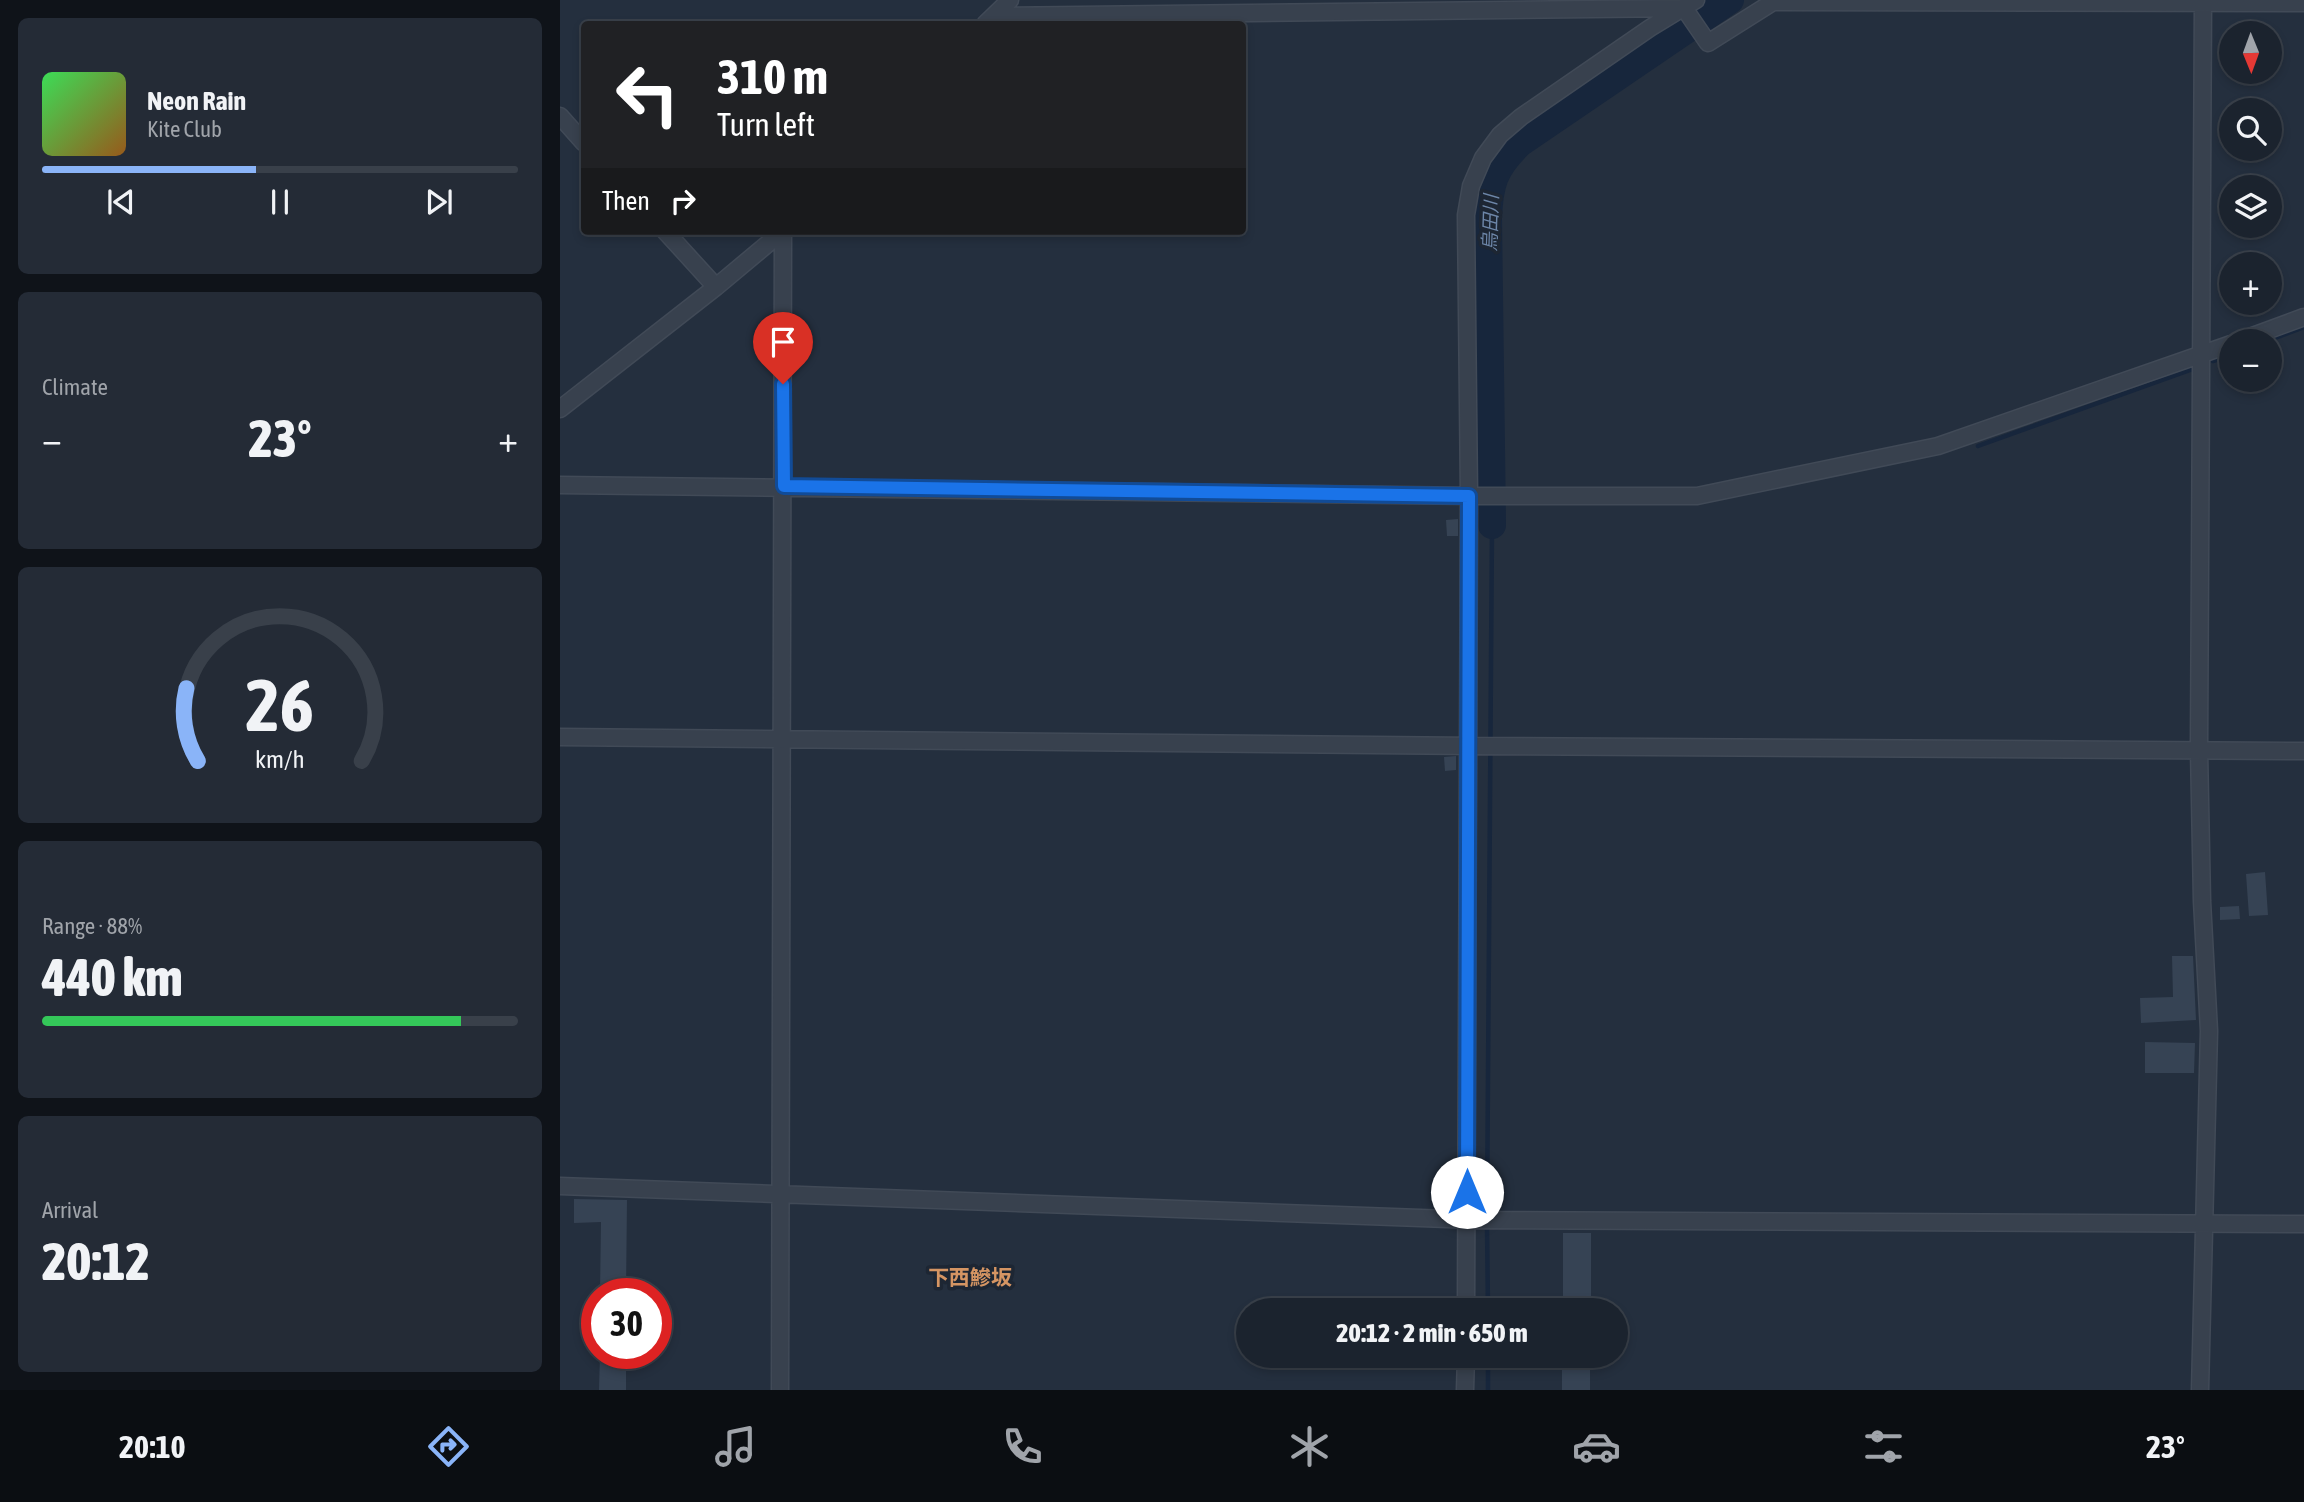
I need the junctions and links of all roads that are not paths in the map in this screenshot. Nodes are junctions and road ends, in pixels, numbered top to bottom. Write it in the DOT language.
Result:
graph roads {
  1 [pos="1010,0"];
  2 [pos="2203,2"];
  3 [pos="2304,3"];
  4 [pos="1689,8"];
  5 [pos="990,20"];
  6 [pos="560,116"];
  7 [pos="581,140"];
  8 [pos="669,235"];
  9 [pos="778,235"];
  10 [pos="783,235"];
  11 [pos="716,287"];
  12 [pos="2304,317"];
  13 [pos="2272,329"];
  14 [pos="2219,349"];
  15 [pos="2202,355"];
  16 [pos="560,409"];
  17 [pos="560,485"];
  18 [pos="784,486"];
  19 [pos="1474,496"];
  20 [pos="560,737"];
  21 [pos="781,739"];
  22 [pos="1473,746"];
  23 [pos="2199,750"];
  24 [pos="2304,751"];
  25 [pos="560,1186"];
  26 [pos="781,1194"];
  27 [pos="1471,1220"];
  28 [pos="2204,1223"];
  29 [pos="2304,1224"];
  30 [pos="1467,1298"];
  31 [pos="1466,1368"];
  32 [pos="780,1390"];
  33 [pos="1465,1390"];
  34 [pos="2200,1390"];
  1 -- 5 [label="street"];
  2 -- 3 [label="street"];
  2 -- 4 [label="street"];
  2 -- 15 [label="street"];
  4 -- 5 [label="street"];
  4 -- 19 [label="street"];
  6 -- 7 [label="street"];
  8 -- 11 [label="street"];
  9 -- 11 [label="street"];
  10 -- 18 [label="street"];
  11 -- 16 [label="street"];
  12 -- 13 [label="street"];
  14 -- 15 [label="street"];
  15 -- 19 [label="street"];
  15 -- 23 [label="street"];
  17 -- 18 [label="street"];
  18 -- 19 [label="street"];
  18 -- 21 [label="street"];
  19 -- 22 [label="street"];
  20 -- 21 [label="street"];
  21 -- 22 [label="street"];
  21 -- 26 [label="street"];
  22 -- 23 [label="street"];
  22 -- 27 [label="street"];
  23 -- 24 [label="street"];
  23 -- 28 [label="street"];
  25 -- 26 [label="street"];
  26 -- 27 [label="street"];
  26 -- 32 [label="street"];
  27 -- 28 [label="street"];
  27 -- 30 [label="street"];
  28 -- 29 [label="street"];
  28 -- 34 [label="street"];
  31 -- 33 [label="street"];
}
